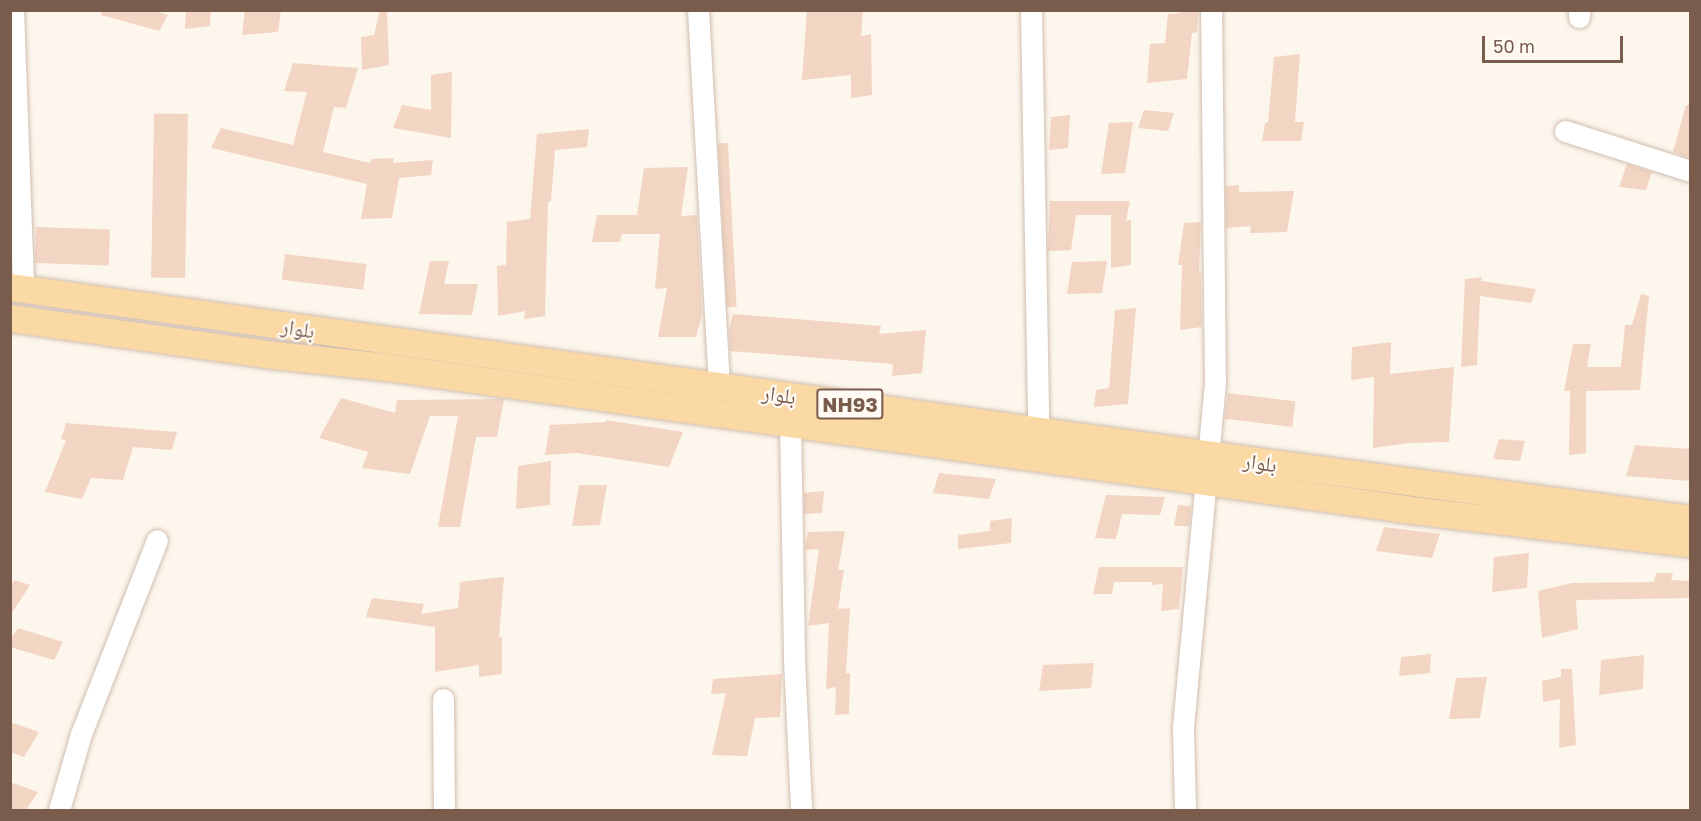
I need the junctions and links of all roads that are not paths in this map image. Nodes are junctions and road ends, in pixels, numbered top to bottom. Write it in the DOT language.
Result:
graph roads {
  1 [pos="13,10"];
  2 [pos="698,10"];
  3 [pos="1031,10"];
  4 [pos="1211,10"];
  5 [pos="1565,131"];
  6 [pos="1690,171"];
  7 [pos="17,288"];
  8 [pos="86,297"];
  9 [pos="10,318"];
  10 [pos="84,328"];
  11 [pos="719,385"];
  12 [pos="790,424"];
  13 [pos="1038,431"];
  14 [pos="1208,468"];
  15 [pos="1690,519"];
  16 [pos="157,540"];
  17 [pos="1690,543"];
  18 [pos="443,699"];
  19 [pos="59,810"];
  20 [pos="444,810"];
  21 [pos="801,810"];
  22 [pos="1185,810"];
  1 -- 7 [label="street"];
  2 -- 11 [label="street"];
  3 -- 13 [label="street"];
  4 -- 14 [label="street"];
  5 -- 6 [label="street"];
  7 -- 8 [label="main road, بلوار / NH93"];
  8 -- 10 [label="main road"];
  8 -- 11 [label="main road, بلوار / NH93"];
  9 -- 10 [label="main road, بلوار / NH93"];
  10 -- 12 [label="main road, بلوار / NH93"];
  11 -- 13 [label="main road, بلوار / NH93"];
  12 -- 14 [label="main road, بلوار / NH93"];
  12 -- 21 [label="street"];
  13 -- 14 [label="main road, بلوار / NH93"];
  14 -- 15 [label="main road, بلوار / NH93"];
  14 -- 17 [label="main road, بلوار / NH93"];
  14 -- 22 [label="street"];
  16 -- 19 [label="street"];
  18 -- 20 [label="street"];
}
